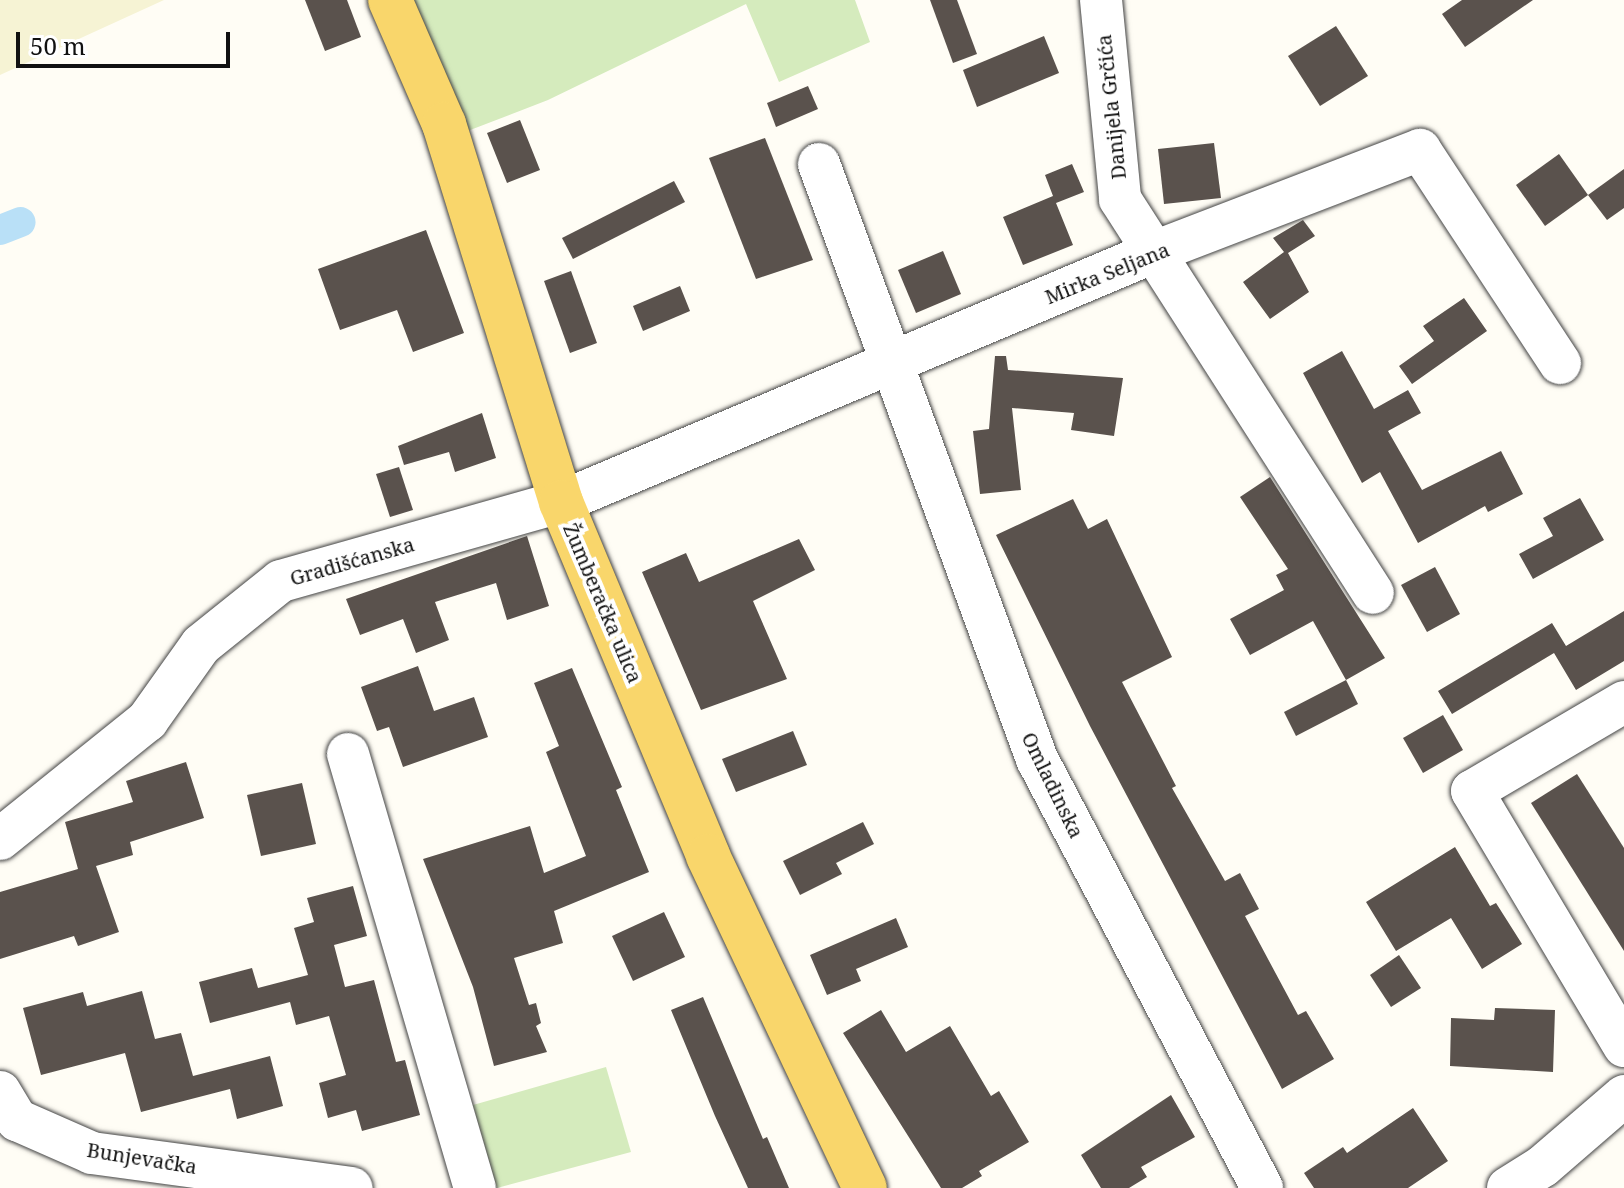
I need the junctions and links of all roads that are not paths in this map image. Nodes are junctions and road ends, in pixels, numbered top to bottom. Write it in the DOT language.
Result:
graph roads {
  1 [pos="390,0"];
  2 [pos="1101,0"];
  3 [pos="819,164"];
  4 [pos="1154,252"];
  5 [pos="891,362"];
  6 [pos="1560,363"];
  7 [pos="561,502"];
  8 [pos="1373,593"];
  9 [pos="1624,702"];
  10 [pos="348,754"];
  11 [pos="0,839"];
  12 [pos="1624,1046"];
  13 [pos="0,1092"];
  14 [pos="1624,1096"];
  15 [pos="1550,1177"];
  16 [pos="352,1188"];
  17 [pos="475,1188"];
  18 [pos="865,1188"];
  19 [pos="1262,1188"];
  20 [pos="1508,1188"];
  1 -- 7 [label="main road, Žumberačka ulica"];
  2 -- 4 [label="street, Danijela Grčića"];
  3 -- 5 [label="street, Omladinska"];
  4 -- 5 [label="street, Mirka Seljana"];
  4 -- 6 [label="street, Mirka Seljana"];
  4 -- 8 [label="street, Danijela Grčića"];
  5 -- 7 [label="street, Mirka Seljana"];
  5 -- 19 [label="street, Omladinska"];
  7 -- 11 [label="street, Gradišćanska"];
  7 -- 18 [label="main road, Žumberačka ulica"];
  9 -- 12 [label="street"];
  10 -- 17 [label="street"];
  13 -- 16 [label="street, Bunjevačka"];
  14 -- 15 [label="street"];
  15 -- 20 [label="street"];
}
